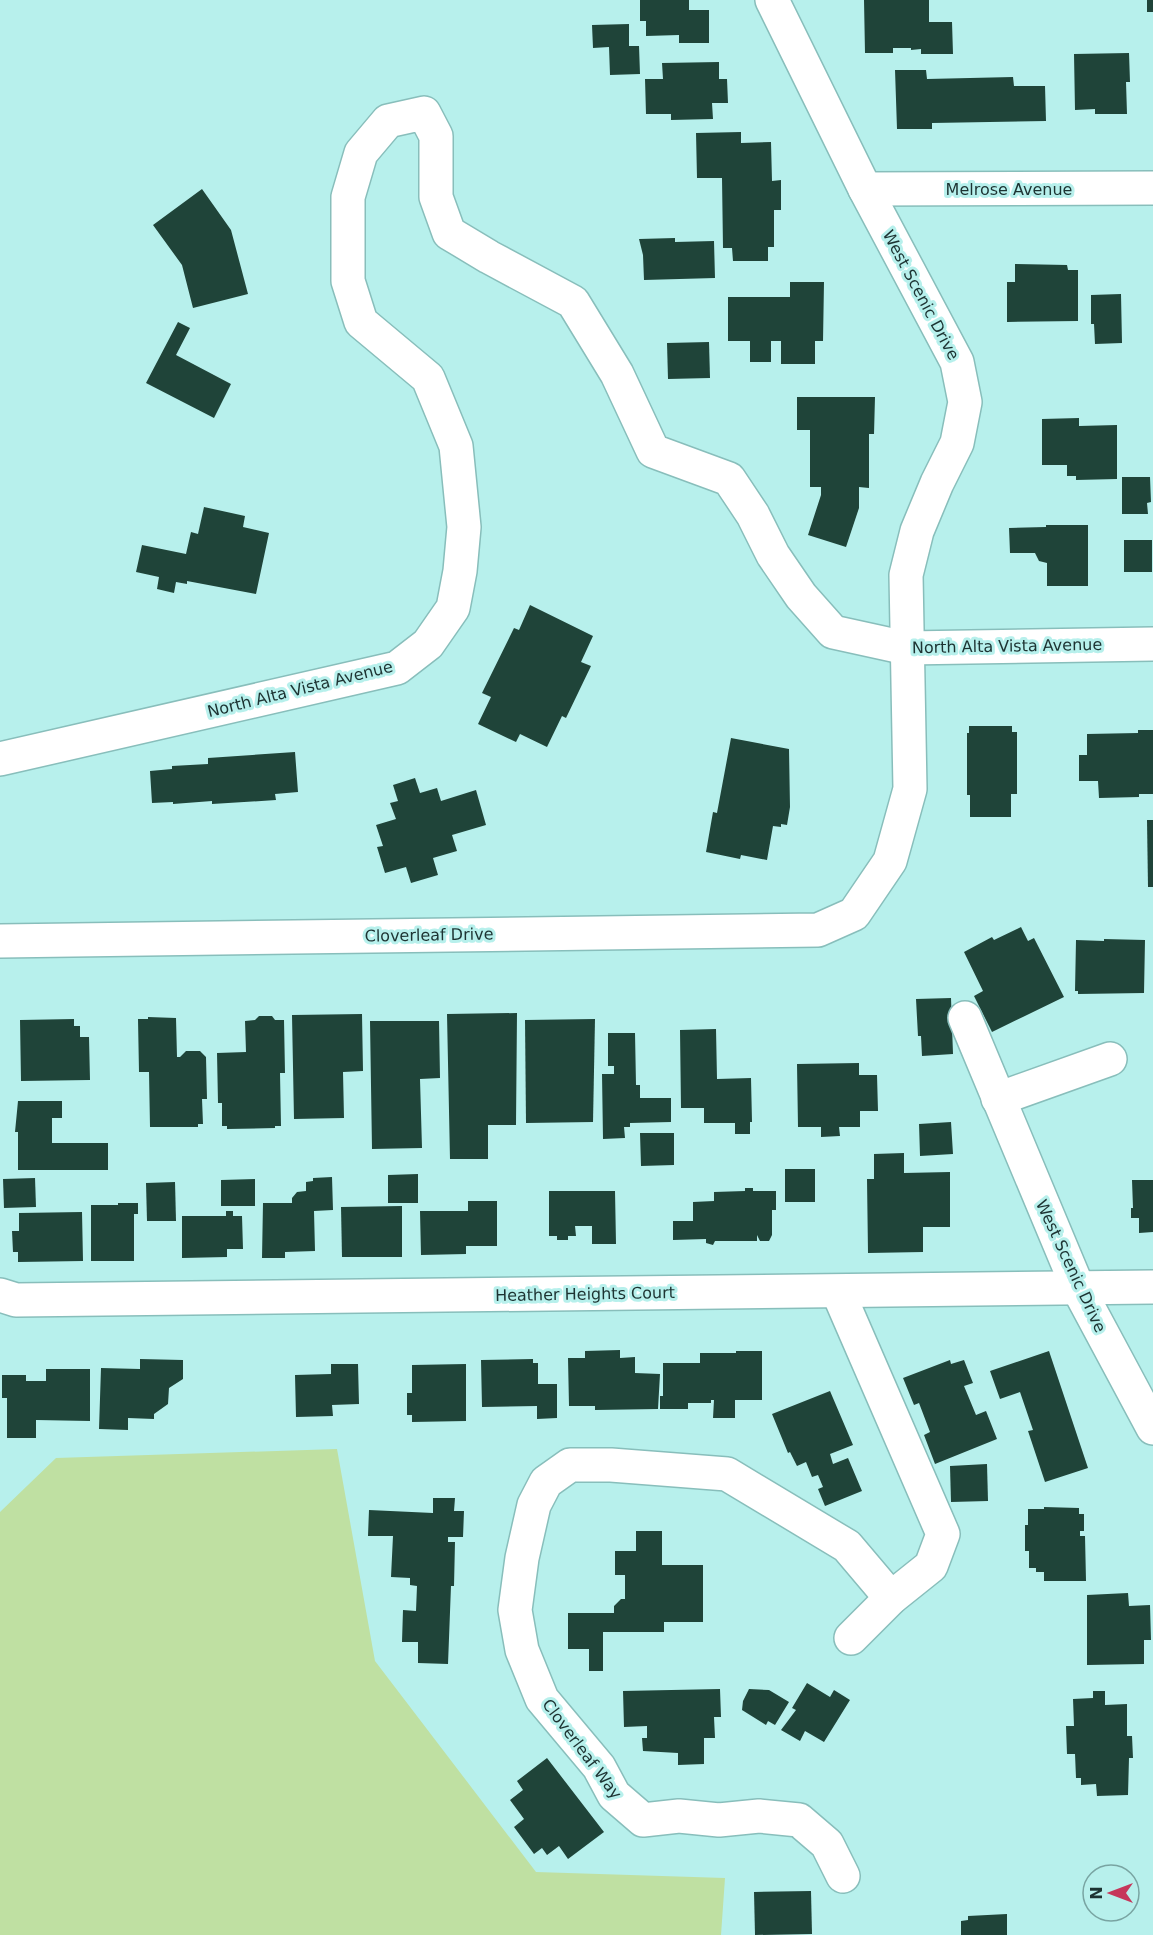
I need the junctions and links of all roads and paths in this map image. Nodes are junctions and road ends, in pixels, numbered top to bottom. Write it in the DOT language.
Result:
graph roads {
  1 [pos="772,0"];
  2 [pos="1153,188"];
  3 [pos="865,189"];
  4 [pos="1153,644"];
  5 [pos="906,648"];
  6 [pos="0,759"];
  7 [pos="854,914"];
  8 [pos="0,941"];
  9 [pos="965,1018"];
  10 [pos="1110,1059"];
  11 [pos="998,1099"];
  12 [pos="1153,1287"];
  13 [pos="1078,1288"];
  14 [pos="838,1292"];
  15 [pos="8,1297"];
  16 [pos="1153,1428"];
  17 [pos="891,1598"];
  18 [pos="851,1638"];
  19 [pos="843,1876"];
  1 -- 3 [label="street, West Scenic Drive"];
  2 -- 3 [label="street, Melrose Avenue"];
  3 -- 5 [label="street, West Scenic Drive"];
  4 -- 5 [label="street, North Alta Vista Avenue"];
  5 -- 6 [label="street, North Alta Vista Avenue"];
  5 -- 7 [label="street, West Scenic Drive"];
  7 -- 8 [label="street, Cloverleaf Drive"];
  9 -- 11 [label="street, West Scenic Drive"];
  10 -- 11 [label="street"];
  11 -- 13 [label="street, West Scenic Drive"];
  12 -- 13 [label="street, Heather Heights Court"];
  13 -- 14 [label="street, Heather Heights Court"];
  13 -- 16 [label="street, West Scenic Drive"];
  14 -- 15 [label="street, Heather Heights Court"];
  14 -- 17 [label="street"];
  17 -- 18 [label="street"];
  17 -- 19 [label="street, Cloverleaf Way"];
}
